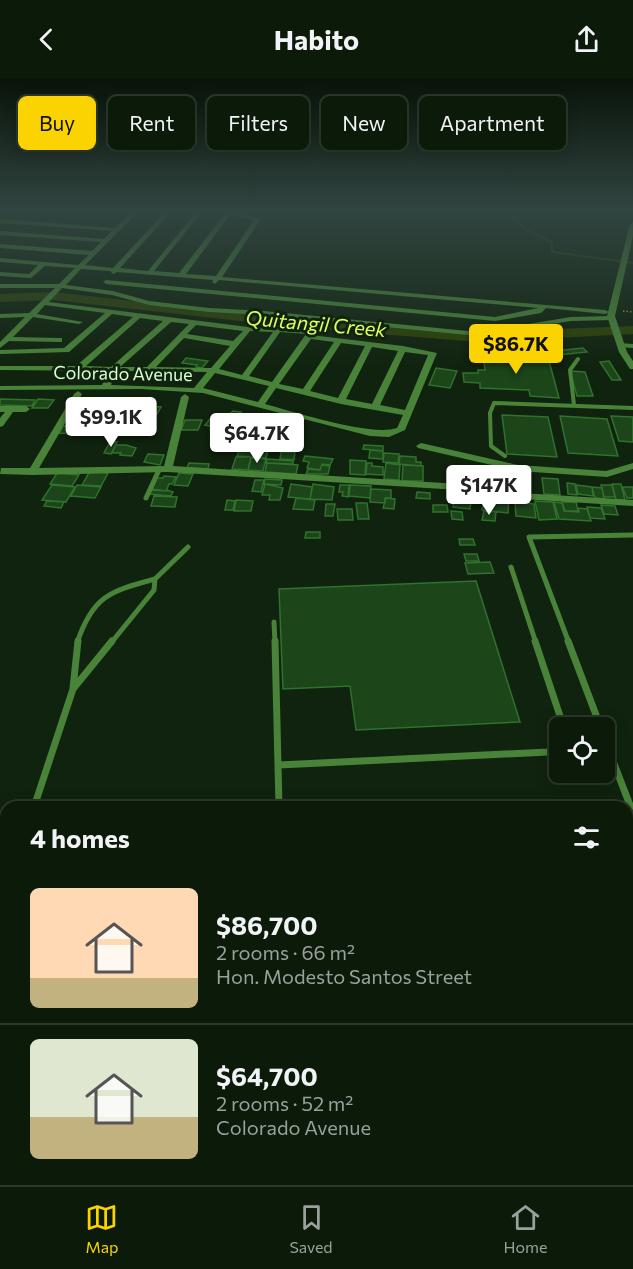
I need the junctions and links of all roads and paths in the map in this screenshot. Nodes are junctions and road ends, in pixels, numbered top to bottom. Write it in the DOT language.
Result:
graph roads {
  1 [pos="39,263"];
  2 [pos="44,263"];
  3 [pos="83,263"];
  4 [pos="122,263"];
  5 [pos="158,263"];
  6 [pos="191,263"];
  7 [pos="229,263"];
  8 [pos="623,263"];
  9 [pos="79,266"];
  10 [pos="116,269"];
  11 [pos="150,272"];
  12 [pos="0,274"];
  13 [pos="182,274"];
  14 [pos="219,278"];
  15 [pos="106,282"];
  16 [pos="0,286"];
  17 [pos="58,288"];
  18 [pos="100,290"];
  19 [pos="113,293"];
  20 [pos="207,293"];
  21 [pos="195,295"];
  22 [pos="44,302"];
  23 [pos="545,306"];
  24 [pos="111,312"];
  25 [pos="32,315"];
  26 [pos="0,316"];
  27 [pos="138,316"];
  28 [pos="612,318"];
  29 [pos="169,320"];
  30 [pos="69,321"];
  31 [pos="79,322"];
  32 [pos="194,323"];
  33 [pos="62,327"];
  34 [pos="248,329"];
  35 [pos="278,330"];
  36 [pos="183,336"];
  37 [pos="309,336"];
  38 [pos="57,337"];
  39 [pos="8,339"];
  40 [pos="339,341"];
  41 [pos="235,344"];
  42 [pos="370,344"];
  43 [pos="621,345"];
  44 [pos="0,346"];
  45 [pos="633,346"];
  46 [pos="403,348"];
  47 [pos="0,352"];
  48 [pos="578,359"];
  49 [pos="633,367"];
  50 [pos="0,368"];
  51 [pos="80,368"];
  52 [pos="114,368"];
  53 [pos="150,369"];
  54 [pos="212,370"];
  55 [pos="244,377"];
  56 [pos="276,384"];
  57 [pos="0,388"];
  58 [pos="105,388"];
  59 [pos="196,391"];
  60 [pos="304,392"];
  61 [pos="78,394"];
  62 [pos="185,397"];
  63 [pos="341,401"];
  64 [pos="261,404"];
  65 [pos="574,405"];
  66 [pos="375,407"];
  67 [pos="633,408"];
  68 [pos="0,409"];
  69 [pos="11,409"];
  70 [pos="26,409"];
  71 [pos="408,412"];
  72 [pos="0,424"];
  73 [pos="421,446"];
  74 [pos="505,456"];
  75 [pos="633,466"];
  76 [pos="164,470"];
  77 [pos="1,471"];
  78 [pos="32,472"];
  79 [pos="146,498"];
  80 [pos="633,503"];
  81 [pos="633,535"];
  82 [pos="188,547"];
  83 [pos="511,567"];
  84 [pos="155,579"];
  85 [pos="274,622"];
  86 [pos="73,689"];
  87 [pos="560,717"];
  88 [pos="597,717"];
  89 [pos="549,751"];
  90 [pos="279,765"];
  91 [pos="615,766"];
  92 [pos="36,801"];
  93 [pos="279,801"];
  94 [pos="628,801"];
  1 -- 2 [label="street"];
  2 -- 9 [label="street"];
  2 -- 12 [label="street"];
  3 -- 9 [label="street"];
  4 -- 10 [label="street"];
  5 -- 11 [label="street"];
  6 -- 13 [label="street"];
  7 -- 14 [label="street"];
  8 -- 28 [label="street"];
  9 -- 10 [label="street"];
  9 -- 17 [label="street"];
  10 -- 11 [label="street"];
  10 -- 15 [label="street"];
  11 -- 13 [label="street"];
  13 -- 14 [label="street"];
  14 -- 20 [label="street"];
  14 -- 23 [label="street"];
  15 -- 18 [label="street"];
  15 -- 20 [label="street"];
  16 -- 17 [label="street"];
  17 -- 18 [label="street"];
  17 -- 22 [label="street"];
  18 -- 19 [label="street"];
  19 -- 21 [label="street"];
  19 -- 28 [label="street"];
  20 -- 23 [label="street"];
  22 -- 24 [label="street"];
  22 -- 25 [label="street"];
  23 -- 28 [label="street"];
  24 -- 27 [label="street"];
  24 -- 47 [label="street"];
  25 -- 26 [label="street"];
  25 -- 30 [label="street"];
  25 -- 39 [label="street"];
  27 -- 29 [label="street"];
  27 -- 51 [label="street"];
  28 -- 43 [label="street"];
  29 -- 32 [label="street"];
  29 -- 52 [label="street"];
  30 -- 31 [label="street"];
  30 -- 33 [label="street"];
  32 -- 34 [label="street"];
  32 -- 36 [label="street"];
  34 -- 35 [label="street"];
  34 -- 41 [label="street"];
  35 -- 37 [label="street"];
  35 -- 55 [label="street"];
  36 -- 41 [label="street"];
  36 -- 53 [label="street"];
  37 -- 40 [label="street"];
  37 -- 56 [label="street"];
  38 -- 39 [label="street"];
  39 -- 44 [label="street"];
  40 -- 42 [label="street"];
  40 -- 60 [label="street"];
  41 -- 54 [label="street"];
  42 -- 46 [label="street"];
  42 -- 63 [label="street"];
  43 -- 45 [label="street"];
  43 -- 49 [label="street"];
  46 -- 66 [label="street"];
  46 -- 71 [label="street"];
  48 -- 65 [label="lane"];
  50 -- 51 [label="street"];
  51 -- 52 [label="street"];
  52 -- 53 [label="street"];
  52 -- 58 [label="street"];
  53 -- 54 [label="street"];
  54 -- 55 [label="street"];
  54 -- 59 [label="street"];
  55 -- 56 [label="street"];
  56 -- 60 [label="street"];
  56 -- 64 [label="street"];
  57 -- 58 [label="street, Colorado Avenue"];
  58 -- 59 [label="street, Colorado Avenue"];
  59 -- 64 [label="street, Colorado Avenue"];
  60 -- 63 [label="street"];
  61 -- 78 [label="street"];
  62 -- 76 [label="street"];
  63 -- 66 [label="street"];
  64 -- 71 [label="street, Colorado Avenue"];
  65 -- 67 [label="lane"];
  65 -- 74 [label="lane"];
  66 -- 71 [label="street"];
  68 -- 69 [label="street"];
  69 -- 70 [label="street"];
  69 -- 72 [label="street"];
  73 -- 75 [label="street"];
  76 -- 78 [label="street"];
  76 -- 79 [label="lane"];
  76 -- 80 [label="street"];
  77 -- 78 [label="street"];
  81 -- 88 [label="lane"];
  82 -- 84 [label="lane"];
  83 -- 87 [label="lane"];
  84 -- 86 [label="lane"];
  84 -- 86 [label="lane"];
  85 -- 90 [label="lane"];
  86 -- 92 [label="lane"];
  89 -- 90 [label="lane"];
  90 -- 93 [label="lane"];
  91 -- 94 [label="lane"];
}
